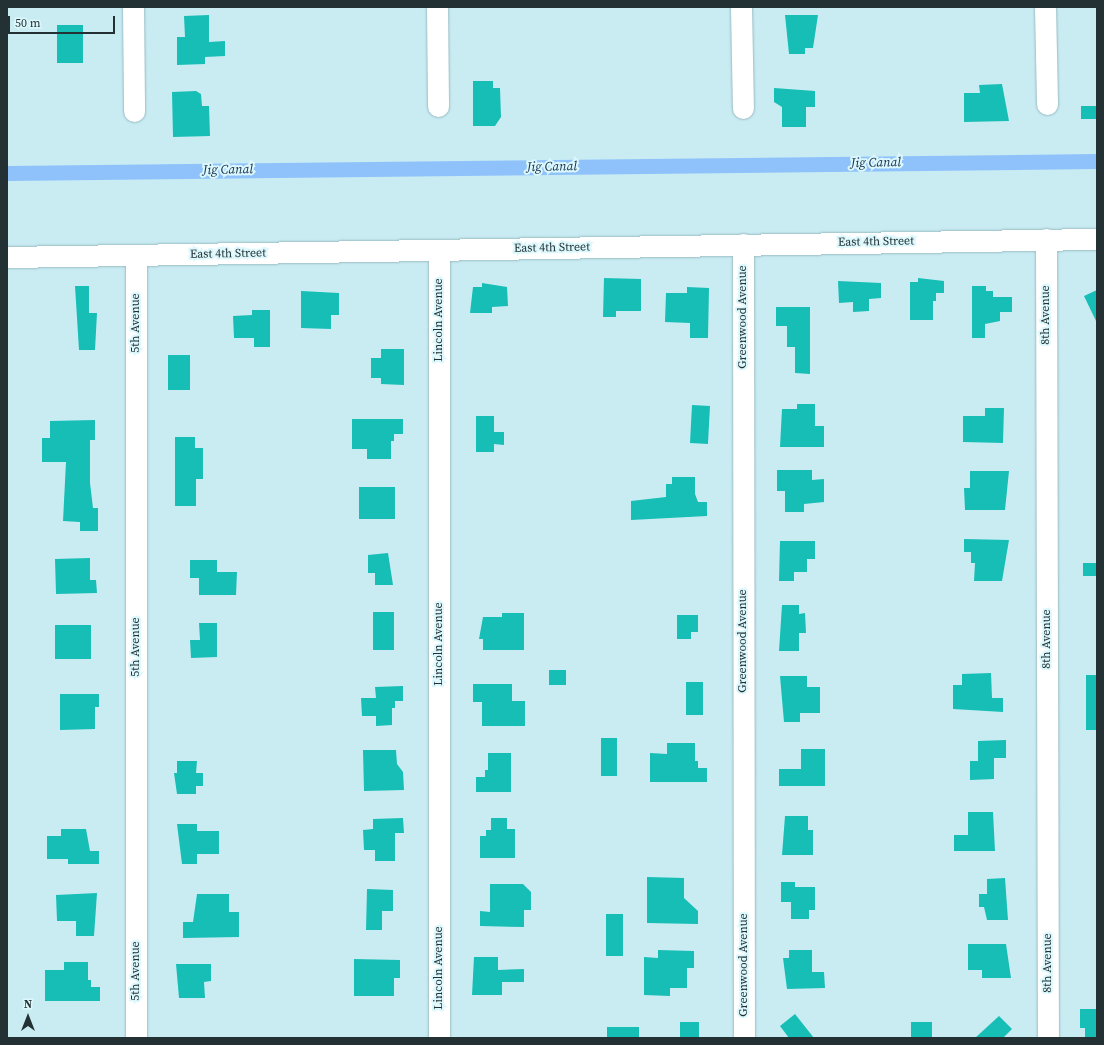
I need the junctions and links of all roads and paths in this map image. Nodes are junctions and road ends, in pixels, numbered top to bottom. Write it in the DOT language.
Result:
graph roads {
  1 [pos="133,7"];
  2 [pos="437,7"];
  3 [pos="741,7"];
  4 [pos="1046,7"];
  5 [pos="1046,104"];
  6 [pos="438,106"];
  7 [pos="743,108"];
  8 [pos="134,111"];
  9 [pos="1097,238"];
  10 [pos="1046,240"];
  11 [pos="743,244"];
  12 [pos="439,251"];
  13 [pos="136,256"];
  14 [pos="7,257"];
  15 [pos="136,1038"];
  16 [pos="439,1038"];
  17 [pos="744,1038"];
  18 [pos="1048,1038"];
  1 -- 8 [label="street"];
  2 -- 6 [label="street"];
  3 -- 7 [label="street"];
  4 -- 5 [label="street"];
  9 -- 10 [label="street, East 4th Street"];
  10 -- 11 [label="street, East 4th Street"];
  10 -- 18 [label="street, 8th Avenue"];
  11 -- 12 [label="street, East 4th Street"];
  11 -- 17 [label="street, Greenwood Avenue"];
  12 -- 13 [label="street, East 4th Street"];
  12 -- 16 [label="street, Lincoln Avenue"];
  13 -- 14 [label="street, East 4th Street"];
  13 -- 15 [label="street, 5th Avenue"];
}
